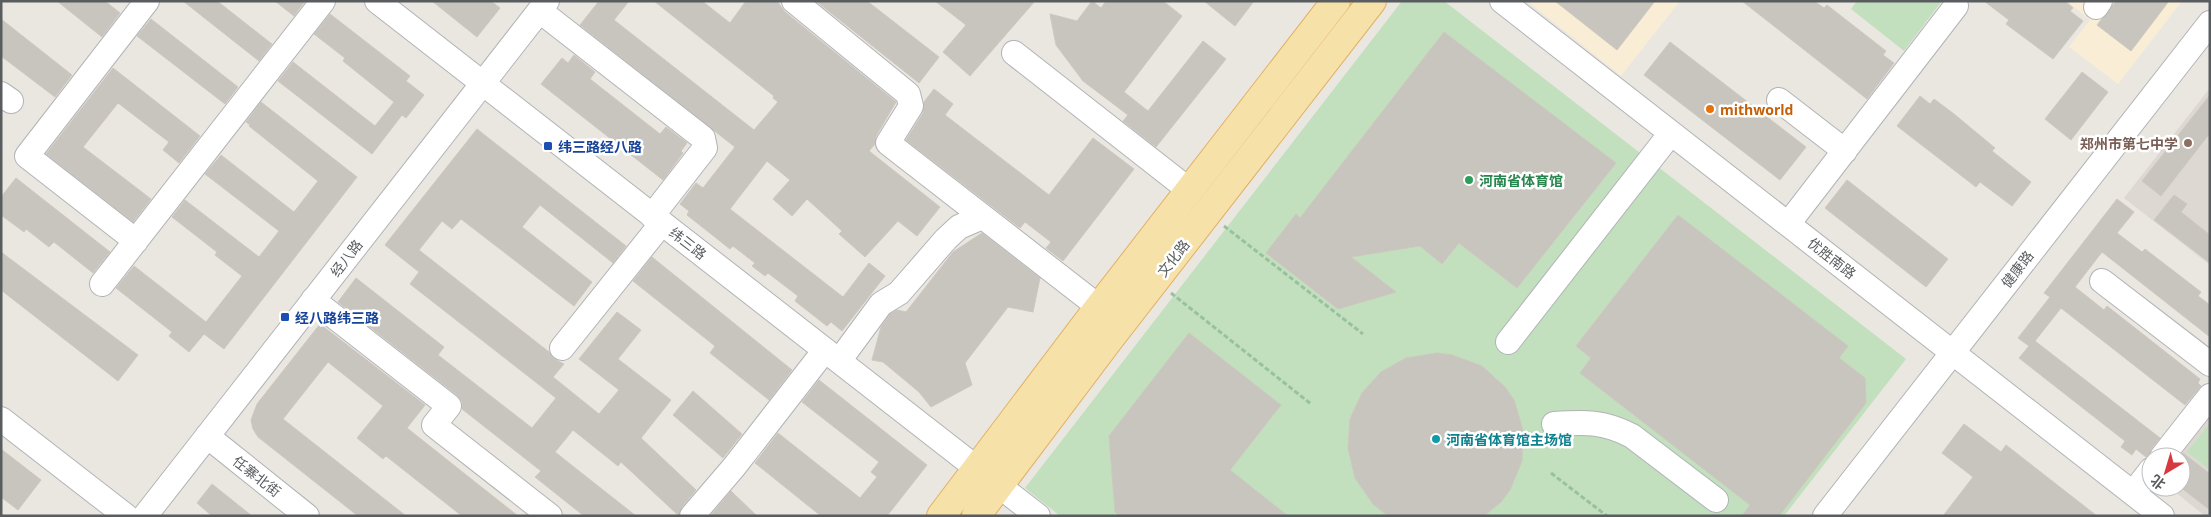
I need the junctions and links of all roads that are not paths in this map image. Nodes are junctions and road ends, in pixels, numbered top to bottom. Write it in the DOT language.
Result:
graph roads {
  1 [pos="147,1"];
  2 [pos="323,1"];
  3 [pos="377,1"];
  4 [pos="794,1"];
  5 [pos="1336,1"];
  6 [pos="1372,1"];
  7 [pos="1502,1"];
  8 [pos="543,6"];
  9 [pos="1956,6"];
  10 [pos="2210,23"];
  11 [pos="1014,53"];
  12 [pos="482,84"];
  13 [pos="1780,100"];
  14 [pos="1671,133"];
  15 [pos="1845,151"];
  16 [pos="1189,190"];
  17 [pos="982,216"];
  18 [pos="657,219"];
  19 [pos="1788,224"];
  20 [pos="136,241"];
  21 [pos="2102,281"];
  22 [pos="102,284"];
  23 [pos="313,300"];
  24 [pos="1099,307"];
  25 [pos="1508,342"];
  26 [pos="562,348"];
  27 [pos="1952,352"];
  28 [pos="832,355"];
  29 [pos="2210,364"];
  30 [pos="2210,396"];
  31 [pos="1,419"];
  32 [pos="1554,424"];
  33 [pos="207,436"];
  34 [pos="2170,447"];
  35 [pos="977,468"];
  36 [pos="2141,483"];
  37 [pos="999,486"];
  38 [pos="2133,493"];
  39 [pos="1716,500"];
  40 [pos="126,516"];
  41 [pos="145,516"];
  42 [pos="307,516"];
  43 [pos="550,516"];
  44 [pos="692,516"];
  45 [pos="941,516"];
  46 [pos="976,516"];
  47 [pos="1038,516"];
  48 [pos="1824,516"];
  49 [pos="2162,516"];
  1 -- 20 [label="street"];
  2 -- 20 [label="street"];
  3 -- 12 [label="street, 纬三路"];
  4 -- 17 [label="street"];
  5 -- 16 [label="main road, 文化路"];
  6 -- 37 [label="main road, 文化路"];
  7 -- 14 [label="street, 优胜南路"];
  8 -- 12 [label="street, 经八路"];
  8 -- 18 [label="street"];
  9 -- 15 [label="street"];
  10 -- 27 [label="street, 健康路"];
  11 -- 16 [label="street"];
  12 -- 18 [label="street, 纬三路"];
  12 -- 23 [label="street, 经八路"];
  13 -- 15 [label="street"];
  14 -- 19 [label="street, 优胜南路"];
  14 -- 25 [label="street"];
  15 -- 19 [label="street"];
  16 -- 24 [label="main road, 文化路"];
  17 -- 24 [label="street"];
  17 -- 28 [label="street"];
  18 -- 26 [label="street"];
  18 -- 28 [label="street, 纬三路"];
  19 -- 27 [label="street, 优胜南路"];
  20 -- 22 [label="street"];
  21 -- 29 [label="street"];
  23 -- 33 [label="street, 经八路"];
  23 -- 43 [label="street"];
  24 -- 35 [label="main road, 文化路"];
  27 -- 38 [label="street, 优胜南路"];
  27 -- 48 [label="street, 健康路"];
  28 -- 35 [label="street, 纬三路"];
  28 -- 44 [label="street"];
  30 -- 34 [label="street"];
  31 -- 40 [label="street"];
  32 -- 39 [label="street"];
  33 -- 41 [label="street, 经八路"];
  33 -- 42 [label="street, 任寨北街"];
  35 -- 37 [label="street, 纬三路"];
  35 -- 45 [label="main road, 文化路"];
  36 -- 38 [label="street"];
  37 -- 46 [label="main road, 文化路"];
  37 -- 47 [label="street, 纬三路"];
  38 -- 49 [label="street, 优胜南路"];
}
